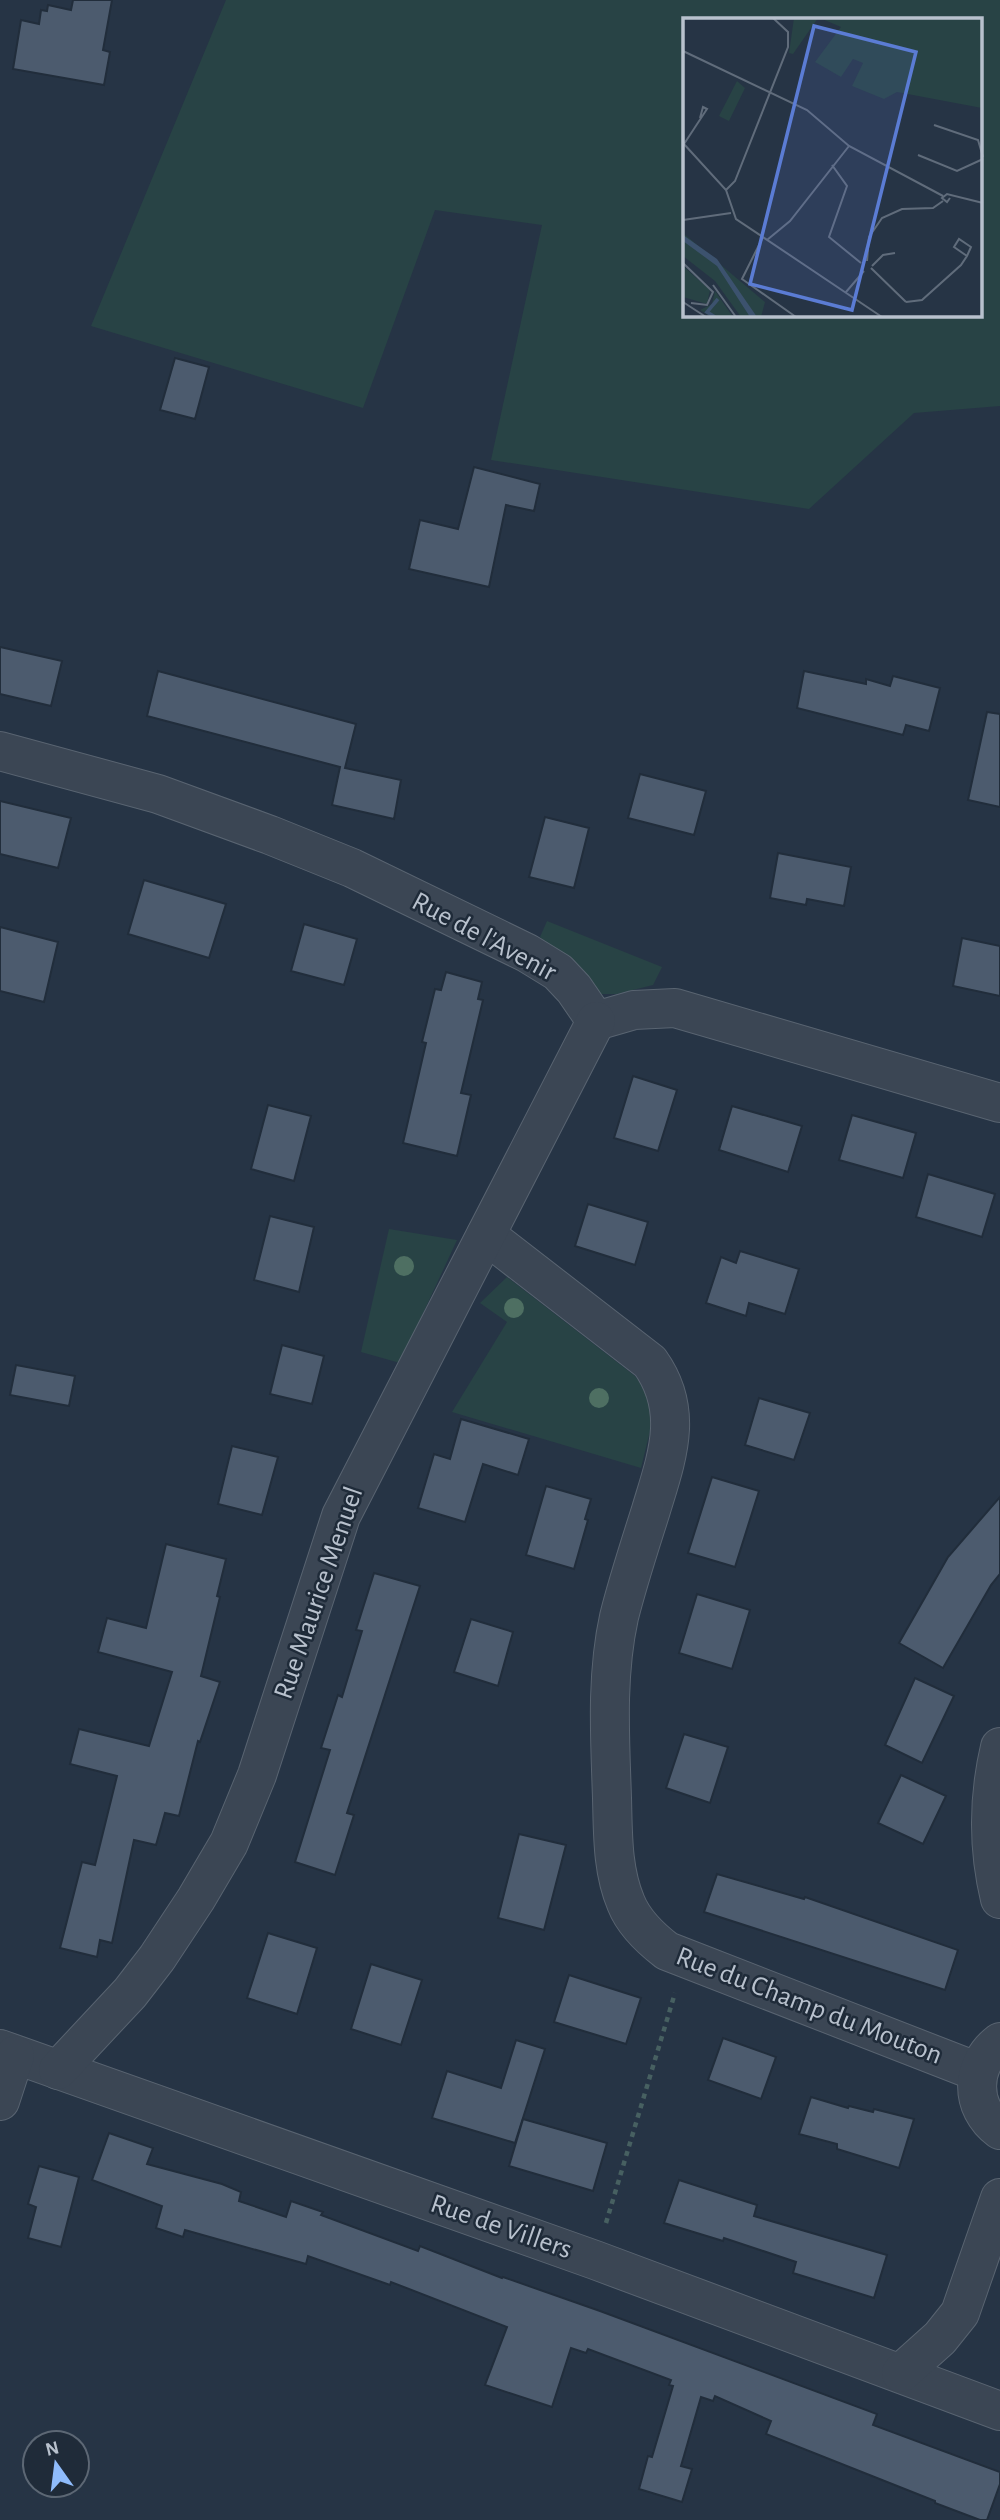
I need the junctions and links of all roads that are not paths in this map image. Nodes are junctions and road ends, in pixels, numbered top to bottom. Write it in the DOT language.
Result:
graph roads {
  1 [pos="0,751"];
  2 [pos="596,1021"];
  3 [pos="1000,1103"];
  4 [pos="486,1235"];
  5 [pos="1000,1747"];
  6 [pos="1000,1899"];
  7 [pos="7,2052"];
  8 [pos="989,2057"];
  9 [pos="58,2070"];
  10 [pos="0,2101"];
  11 [pos="1000,2130"];
  12 [pos="1000,2198"];
  13 [pos="901,2373"];
  14 [pos="1000,2411"];
  1 -- 2 [label="street, Rue de l'Avenir"];
  2 -- 3 [label="street"];
  2 -- 4 [label="street, Rue Maurice Menuel"];
  4 -- 8 [label="street, Rue du Champ du Mouton"];
  4 -- 9 [label="street, Rue Maurice Menuel"];
  5 -- 6 [label="street"];
  7 -- 9 [label="street, Rue de Villers"];
  7 -- 10 [label="street"];
  8 -- 11 [label="street"];
  9 -- 13 [label="street, Rue de Villers"];
  12 -- 13 [label="street"];
  13 -- 14 [label="street, Rue de Villers"];
}
